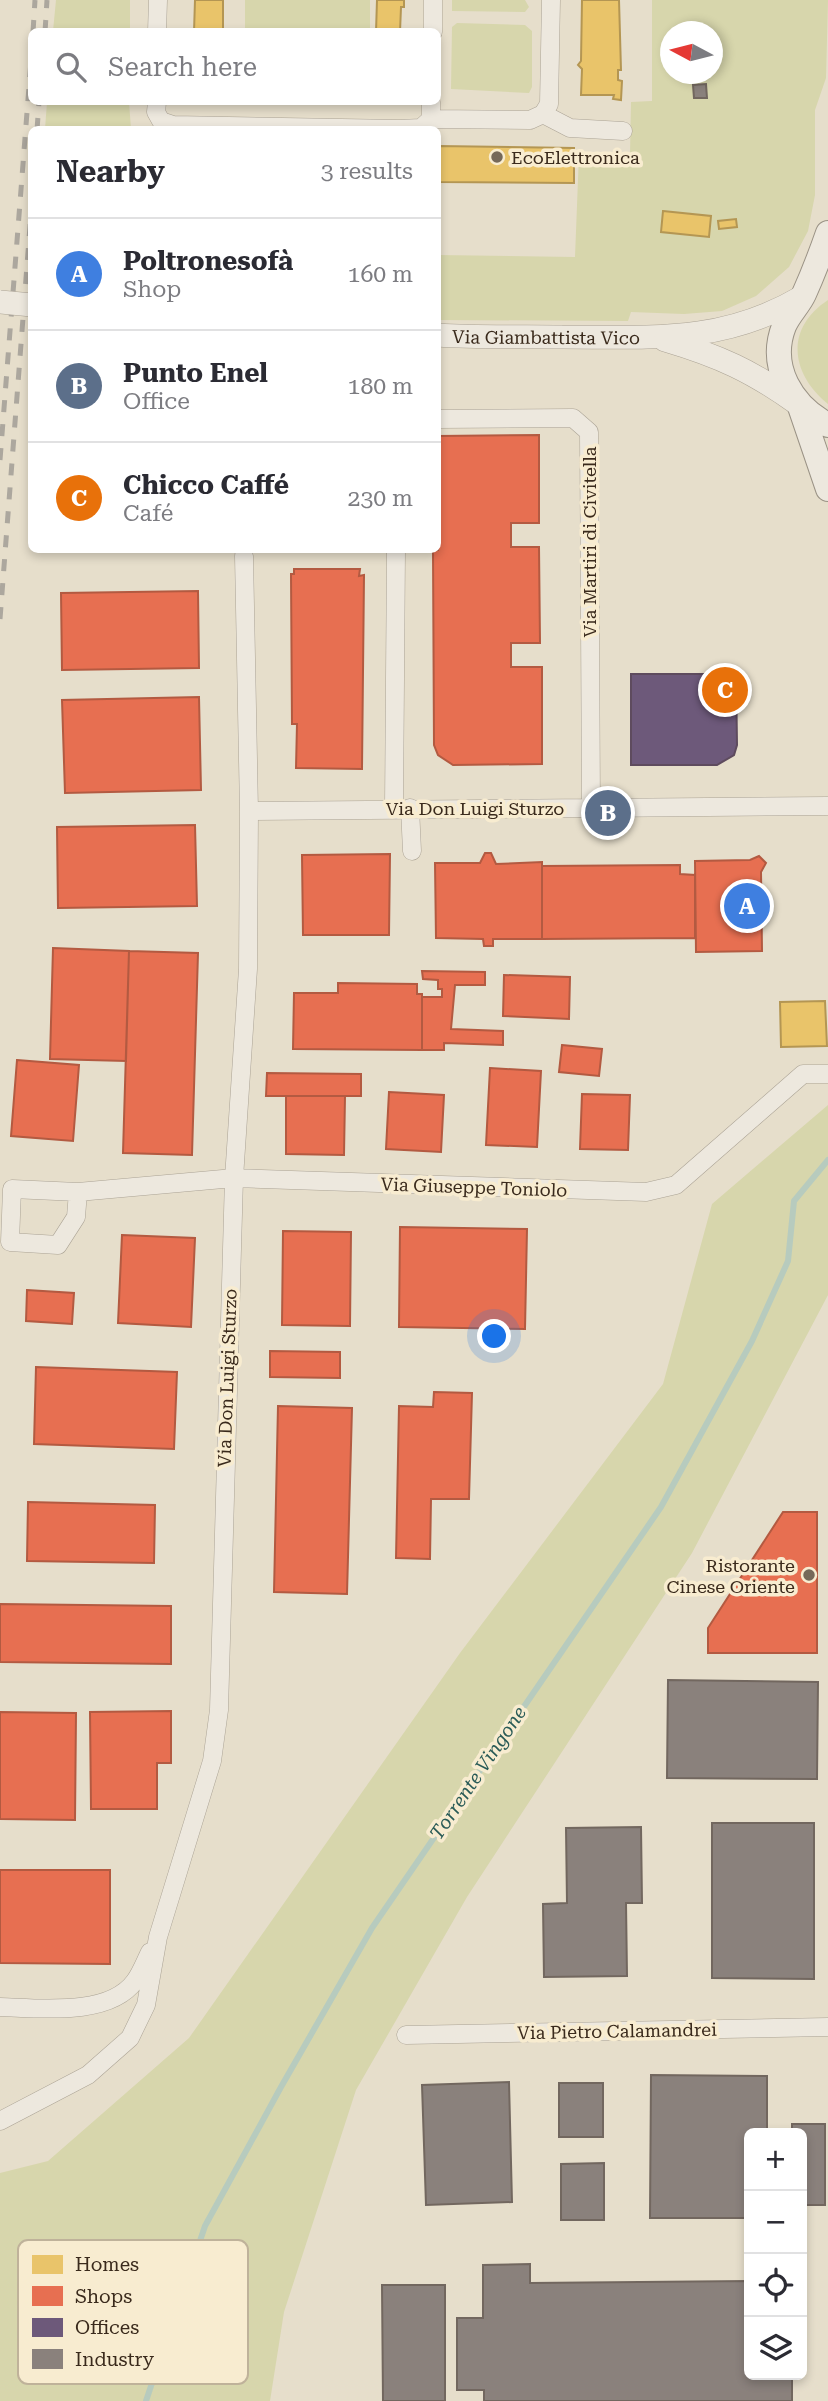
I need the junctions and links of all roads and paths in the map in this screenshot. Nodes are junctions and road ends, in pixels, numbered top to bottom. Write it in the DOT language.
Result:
graph roads {
  1 [pos="158,0"];
  2 [pos="433,0"];
  3 [pos="551,0"];
  4 [pos="157,28"];
  5 [pos="433,28"];
  6 [pos="157,105"];
  7 [pos="431,110"];
  8 [pos="543,114"];
  9 [pos="252,126"];
  10 [pos="422,126"];
  11 [pos="623,131"];
  12 [pos="828,233"];
  13 [pos="828,281"];
  14 [pos="802,298"];
  15 [pos="0,302"];
  16 [pos="28,304"];
  17 [pos="441,335"];
  18 [pos="655,337"];
  19 [pos="798,404"];
  20 [pos="441,419"];
  21 [pos="828,425"];
  22 [pos="828,489"];
  23 [pos="396,553"];
  24 [pos="244,556"];
  25 [pos="828,806"];
  26 [pos="591,807"];
  27 [pos="402,808"];
  28 [pos="249,811"];
  29 [pos="412,851"];
  30 [pos="828,1074"];
  31 [pos="234,1178"];
  32 [pos="78,1192"];
  33 [pos="158,1937"];
  34 [pos="0,2007"];
  35 [pos="828,2027"];
  36 [pos="406,2035"];
  37 [pos="0,2121"];
  1 -- 4 [label="street"];
  2 -- 5 [label="street"];
  3 -- 8 [label="street"];
  6 -- 9 [label="street"];
  7 -- 8 [label="street"];
  7 -- 10 [label="street"];
  8 -- 11 [label="street"];
  12 -- 14 [label="main road"];
  13 -- 14 [label="main road"];
  14 -- 18 [label="street, Via Giambattista Vico"];
  14 -- 19 [label="main road"];
  15 -- 16 [label="street, bridge"];
  17 -- 18 [label="street, Via Giambattista Vico"];
  18 -- 19 [label="street, Via Giambattista Vico"];
  19 -- 21 [label="main road"];
  19 -- 22 [label="main road"];
  20 -- 26 [label="street, Via Martiri di Civitella"];
  23 -- 27 [label="street"];
  24 -- 28 [label="street, Via Don Luigi Sturzo"];
  25 -- 26 [label="street, Via Don Luigi Sturzo"];
  26 -- 27 [label="street, Via Don Luigi Sturzo"];
  27 -- 28 [label="street, Via Don Luigi Sturzo"];
  27 -- 29 [label="street"];
  28 -- 31 [label="street, Via Don Luigi Sturzo"];
  30 -- 31 [label="street, Via Giuseppe Toniolo"];
  31 -- 32 [label="street, Via Giuseppe Toniolo"];
  31 -- 33 [label="street, Via Don Luigi Sturzo"];
  32 -- 32 [label="street, Via Giuseppe Toniolo"];
  33 -- 34 [label="street, Via Don Luigi Sturzo"];
  33 -- 37 [label="street, Via Don Luigi Sturzo"];
  35 -- 36 [label="street, Via Pietro Calamandrei"];
}
